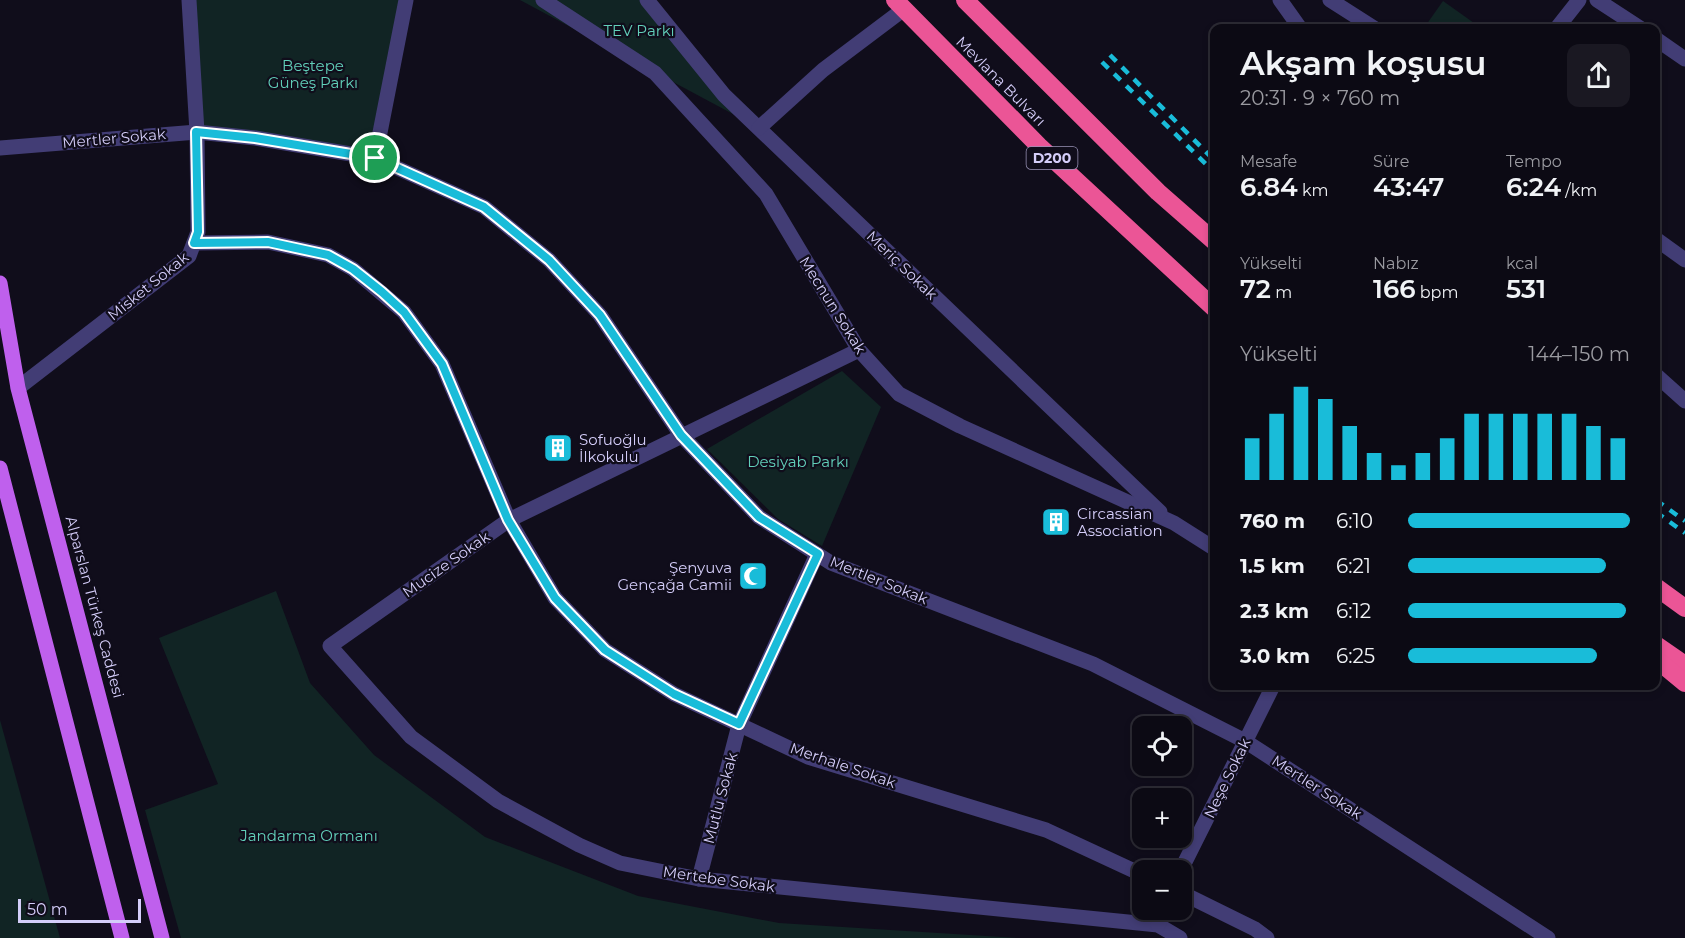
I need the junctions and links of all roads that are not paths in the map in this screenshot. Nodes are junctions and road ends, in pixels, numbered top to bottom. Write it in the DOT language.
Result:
graph roads {
  1 [pos="189,0"];
  2 [pos="406,0"];
  3 [pos="543,0"];
  4 [pos="647,0"];
  5 [pos="965,0"];
  6 [pos="1280,0"];
  7 [pos="1330,0"];
  8 [pos="1579,0"];
  9 [pos="1597,0"];
  10 [pos="900,5"];
  11 [pos="1297,24"];
  12 [pos="1368,24"];
  13 [pos="1560,24"];
  14 [pos="1634,24"];
  15 [pos="1660,42"];
  16 [pos="1685,59"];
  17 [pos="759,128"];
  18 [pos="196,132"];
  19 [pos="0,148"];
  20 [pos="375,158"];
  21 [pos="1210,238"];
  22 [pos="1660,242"];
  23 [pos="194,243"];
  24 [pos="1685,260"];
  25 [pos="0,283"];
  26 [pos="1210,304"];
  27 [pos="859,350"];
  28 [pos="1660,379"];
  29 [pos="18,388"];
  30 [pos="1685,401"];
  31 [pos="681,435"];
  32 [pos="0,468"];
  33 [pos="508,520"];
  34 [pos="1169,520"];
  35 [pos="1210,546"];
  36 [pos="818,554"];
  37 [pos="1660,590"];
  38 [pos="1685,608"];
  39 [pos="330,646"];
  40 [pos="1660,648"];
  41 [pos="1660,661"];
  42 [pos="1685,665"];
  43 [pos="1685,683"];
  44 [pos="1271,690"];
  45 [pos="739,724"];
  46 [pos="1245,741"];
  47 [pos="1187,860"];
  48 [pos="1132,870"];
  49 [pos="699,879"];
  50 [pos="1192,898"];
  51 [pos="1160,920"];
  52 [pos="1158,925"];
  53 [pos="122,938"];
  54 [pos="162,938"];
  55 [pos="1180,938"];
  56 [pos="1267,938"];
  57 [pos="1548,938"];
  1 -- 18 [label="street, Misket Sokak"];
  2 -- 20 [label="street"];
  3 -- 27 [label="street, Mecnun Sokak"];
  4 -- 17 [label="street, Meriç Sokak"];
  5 -- 21 [label="highway, Mevlana Bulvarı"];
  6 -- 11 [label="street"];
  7 -- 12 [label="street"];
  8 -- 13 [label="street"];
  9 -- 14 [label="street"];
  10 -- 17 [label="street"];
  10 -- 26 [label="highway, Mevlana Bulvarı / D200"];
  15 -- 16 [label="street"];
  17 -- 34 [label="street, Meriç Sokak"];
  18 -- 19 [label="street, Mertler Sokak"];
  18 -- 20 [label="street, Mertler Sokak"];
  18 -- 23 [label="street, Misket Sokak"];
  20 -- 31 [label="street, Mertler Sokak"];
  22 -- 24 [label="street"];
  23 -- 29 [label="street, Misket Sokak"];
  23 -- 33 [label="street, Merhale Sokak"];
  25 -- 29 [label="main road, Alparslan Türkeş Caddesi"];
  27 -- 31 [label="street, Mucize Sokak"];
  27 -- 34 [label="street, Mecnun Sokak"];
  28 -- 30 [label="street"];
  29 -- 54 [label="main road, Alparslan Türkeş Caddesi"];
  31 -- 33 [label="street, Mucize Sokak"];
  31 -- 36 [label="street, Mertler Sokak"];
  32 -- 53 [label="main road"];
  33 -- 39 [label="street, Mucize Sokak"];
  33 -- 45 [label="street, Merhale Sokak"];
  34 -- 35 [label="street, Mecnun Sokak"];
  36 -- 45 [label="street, Mutlu Sokak"];
  36 -- 46 [label="street, Mertler Sokak"];
  37 -- 38 [label="highway"];
  39 -- 49 [label="street, Mertebe Sokak"];
  40 -- 42 [label="highway"];
  41 -- 43 [label="highway"];
  44 -- 46 [label="street, Neşe Sokak"];
  45 -- 48 [label="street, Merhale Sokak"];
  45 -- 49 [label="street, Mutlu Sokak"];
  46 -- 47 [label="street, Neşe Sokak"];
  46 -- 57 [label="street, Mertler Sokak"];
  49 -- 52 [label="street, Mertebe Sokak"];
  50 -- 56 [label="street"];
  51 -- 52 [label="street"];
  52 -- 55 [label="street, Mertebe Sokak"];
}
